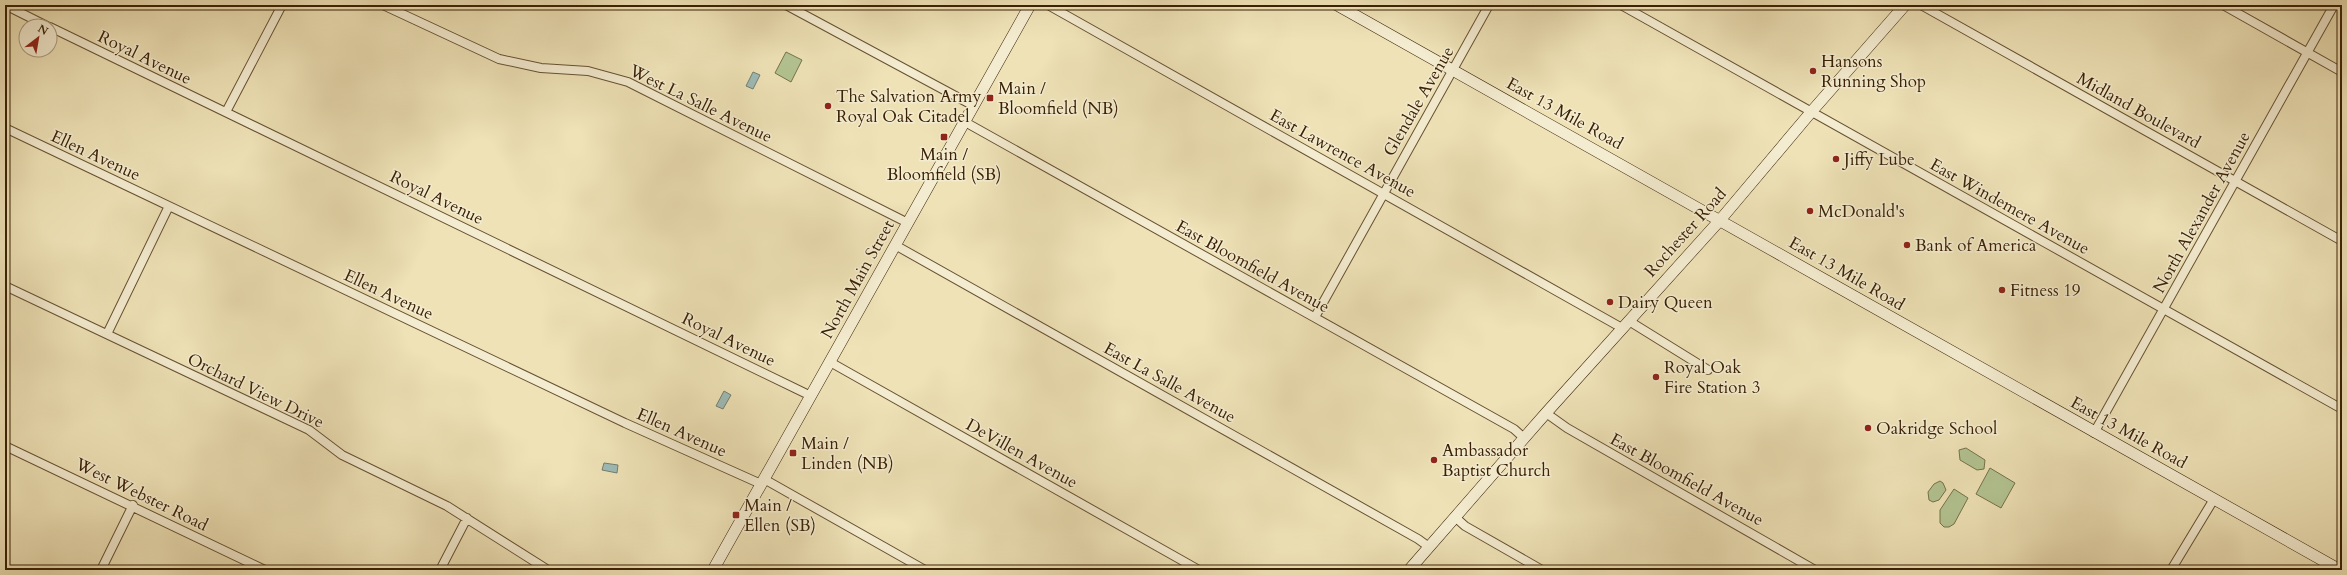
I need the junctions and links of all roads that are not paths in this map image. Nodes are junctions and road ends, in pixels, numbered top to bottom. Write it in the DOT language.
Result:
graph roads {
  1 [pos="5,5"];
  2 [pos="282,5"];
  3 [pos="383,5"];
  4 [pos="786,5"];
  5 [pos="1030,5"];
  6 [pos="1048,5"];
  7 [pos="1337,5"];
  8 [pos="1489,5"];
  9 [pos="1621,5"];
  10 [pos="1905,5"];
  11 [pos="1921,5"];
  12 [pos="2223,5"];
  13 [pos="2334,5"];
  14 [pos="31,18"];
  15 [pos="58,31"];
  16 [pos="2307,53"];
  17 [pos="1453,69"];
  18 [pos="2342,72"];
  19 [pos="974,106"];
  20 [pos="1812,111"];
  21 [pos="226,112"];
  22 [pos="965,122"];
  23 [pos="5,128"];
  24 [pos="2236,181"];
  25 [pos="1384,193"];
  26 [pos="169,206"];
  27 [pos="1721,219"];
  28 [pos="908,223"];
  29 [pos="2342,241"];
  30 [pos="895,245"];
  31 [pos="5,286"];
  32 [pos="2164,309"];
  33 [pos="1315,317"];
  34 [pos="1626,324"];
  35 [pos="107,334"];
  36 [pos="830,362"];
  37 [pos="1708,370"];
  38 [pos="811,396"];
  39 [pos="2342,409"];
  40 [pos="1546,413"];
  41 [pos="2094,433"];
  42 [pos="1524,438"];
  43 [pos="5,446"];
  44 [pos="762,482"];
  45 [pos="2214,499"];
  46 [pos="133,505"];
  47 [pos="1455,517"];
  48 [pos="467,518"];
  49 [pos="1429,547"];
  50 [pos="2335,569"];
  51 [pos="102,570"];
  52 [pos="265,570"];
  53 [pos="440,570"];
  54 [pos="548,570"];
  55 [pos="713,570"];
  56 [pos="925,570"];
  57 [pos="1199,570"];
  58 [pos="1409,570"];
  59 [pos="1542,570"];
  60 [pos="1815,570"];
  61 [pos="2171,570"];
  1 -- 14 [label="street, Royal Avenue"];
  2 -- 21 [label="street"];
  3 -- 28 [label="street, West La Salle Avenue"];
  4 -- 19 [label="street"];
  5 -- 19 [label="main road, North Main Street"];
  6 -- 25 [label="street, East Lawrence Avenue"];
  7 -- 17 [label="main road, East 13 Mile Road"];
  8 -- 17 [label="street, Glendale Avenue"];
  9 -- 20 [label="street, East Windemere Avenue"];
  10 -- 20 [label="main road, Rochester Road"];
  11 -- 24 [label="street, Midland Boulevard"];
  12 -- 16 [label="street"];
  13 -- 16 [label="street, North Alexander Avenue"];
  15 -- 21 [label="street, Royal Avenue"];
  16 -- 18 [label="street"];
  16 -- 24 [label="street, North Alexander Avenue"];
  17 -- 25 [label="street, Glendale Avenue"];
  17 -- 27 [label="main road, East 13 Mile Road"];
  19 -- 22 [label="main road, North Main Street"];
  20 -- 27 [label="main road, Rochester Road"];
  20 -- 32 [label="street, East Windemere Avenue"];
  21 -- 38 [label="street, Royal Avenue"];
  22 -- 28 [label="main road, North Main Street"];
  22 -- 33 [label="street, East Bloomfield Avenue"];
  23 -- 26 [label="street, Ellen Avenue"];
  24 -- 29 [label="street, Midland Boulevard"];
  24 -- 32 [label="street, North Alexander Avenue"];
  25 -- 33 [label="street, Glendale Avenue"];
  25 -- 34 [label="street, East Lawrence Avenue"];
  26 -- 35 [label="street"];
  26 -- 44 [label="street, Ellen Avenue"];
  27 -- 34 [label="main road, Rochester Road"];
  27 -- 41 [label="main road, East 13 Mile Road"];
  28 -- 30 [label="main road, North Main Street"];
  30 -- 36 [label="main road, North Main Street"];
  30 -- 49 [label="street, East La Salle Avenue"];
  31 -- 35 [label="street, Orchard View Drive"];
  32 -- 39 [label="street, East Windemere Avenue"];
  32 -- 41 [label="street, North Alexander Avenue"];
  33 -- 42 [label="street, East Bloomfield Avenue"];
  34 -- 37 [label="street, East Lawrence Avenue"];
  34 -- 40 [label="main road, Rochester Road"];
  35 -- 48 [label="street, Orchard View Drive"];
  36 -- 38 [label="main road, North Main Street"];
  36 -- 57 [label="street, DeVillen Avenue"];
  38 -- 44 [label="main road, North Main Street"];
  40 -- 42 [label="main road, Rochester Road"];
  40 -- 60 [label="street, East Bloomfield Avenue"];
  41 -- 45 [label="main road, East 13 Mile Road"];
  42 -- 47 [label="main road, Rochester Road"];
  43 -- 46 [label="street, West Webster Road"];
  44 -- 55 [label="main road, North Main Street"];
  44 -- 56 [label="street, Ellen Avenue"];
  45 -- 50 [label="main road, East 13 Mile Road"];
  45 -- 61 [label="street"];
  46 -- 51 [label="street"];
  46 -- 52 [label="street, West Webster Road"];
  47 -- 49 [label="main road, Rochester Road"];
  47 -- 59 [label="street"];
  48 -- 53 [label="street"];
  48 -- 54 [label="street, Orchard View Drive"];
  49 -- 58 [label="main road, Rochester Road"];
}
